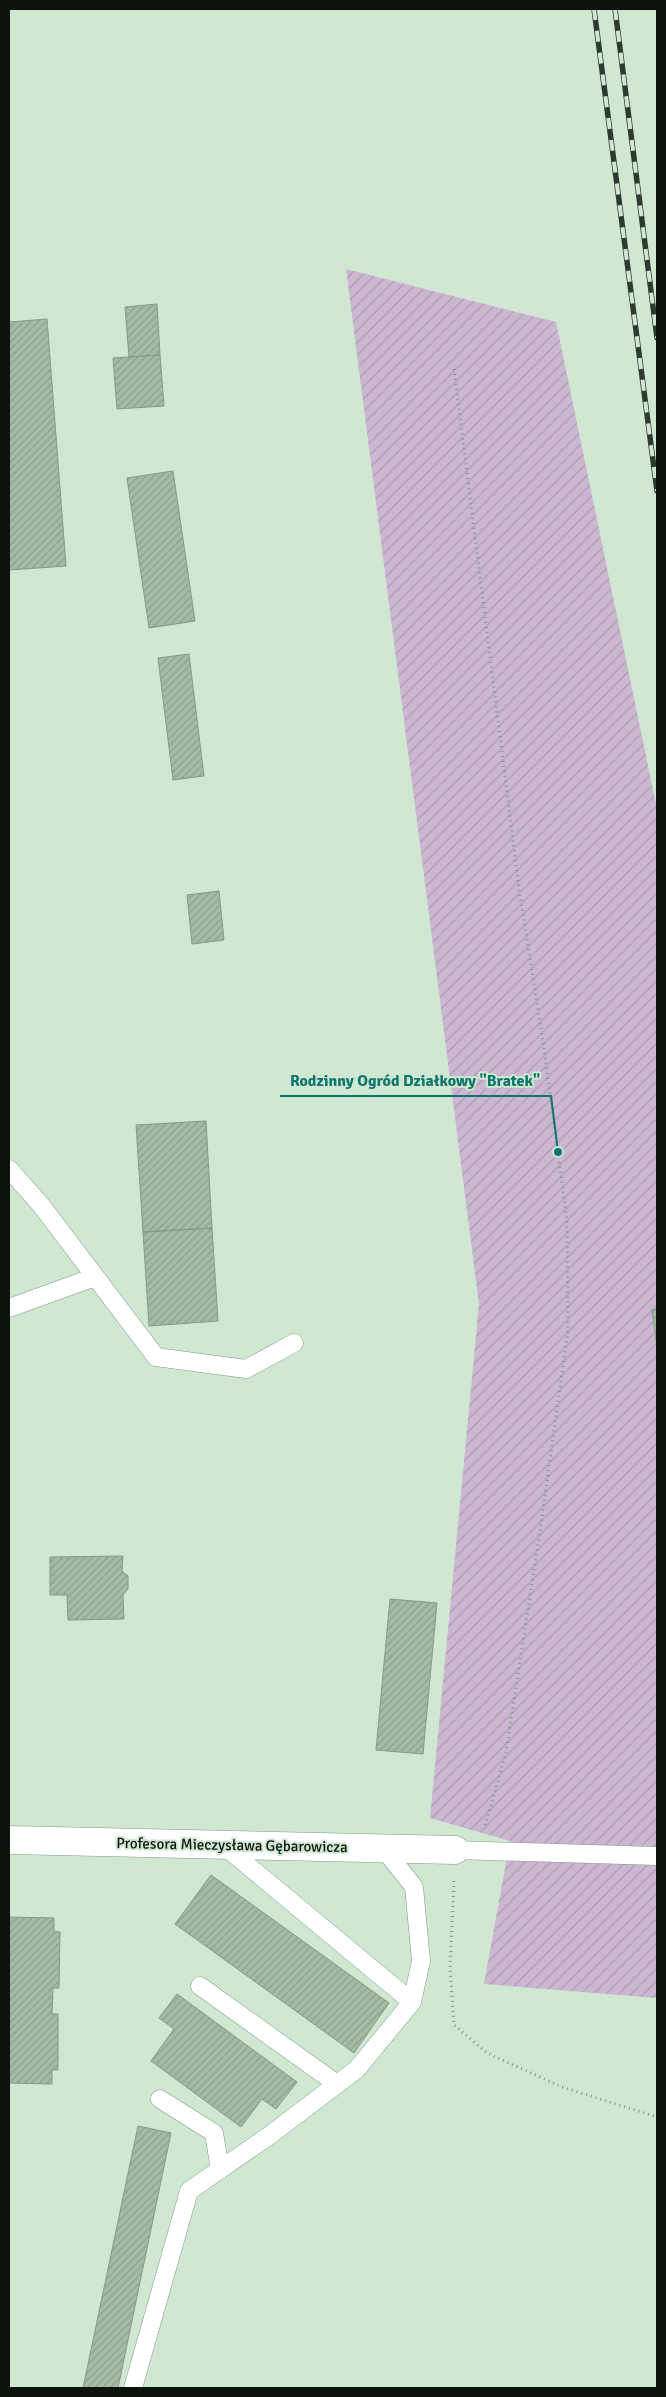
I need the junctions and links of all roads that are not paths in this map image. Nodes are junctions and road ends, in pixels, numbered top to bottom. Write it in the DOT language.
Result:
graph roads {
  1 [pos="9,1169"];
  2 [pos="95,1276"];
  3 [pos="9,1308"];
  4 [pos="294,1343"];
  5 [pos="9,1840"];
  6 [pos="222,1844"];
  7 [pos="383,1848"];
  8 [pos="466,1850"];
  9 [pos="657,1856"];
  10 [pos="200,1986"];
  11 [pos="412,2002"];
  12 [pos="337,2084"];
  13 [pos="160,2099"];
  14 [pos="220,2170"];
  15 [pos="133,2388"];
  1 -- 2 [label="lane"];
  2 -- 3 [label="lane"];
  2 -- 4 [label="lane"];
  5 -- 6 [label="street, Profesora Mieczysława Gębarowicza"];
  6 -- 7 [label="street, Profesora Mieczysława Gębarowicza"];
  6 -- 11 [label="lane"];
  7 -- 8 [label="street, Profesora Mieczysława Gębarowicza"];
  7 -- 11 [label="lane"];
  8 -- 9 [label="lane"];
  10 -- 12 [label="lane"];
  11 -- 12 [label="lane"];
  12 -- 14 [label="lane"];
  13 -- 14 [label="lane"];
  14 -- 15 [label="lane"];
}
